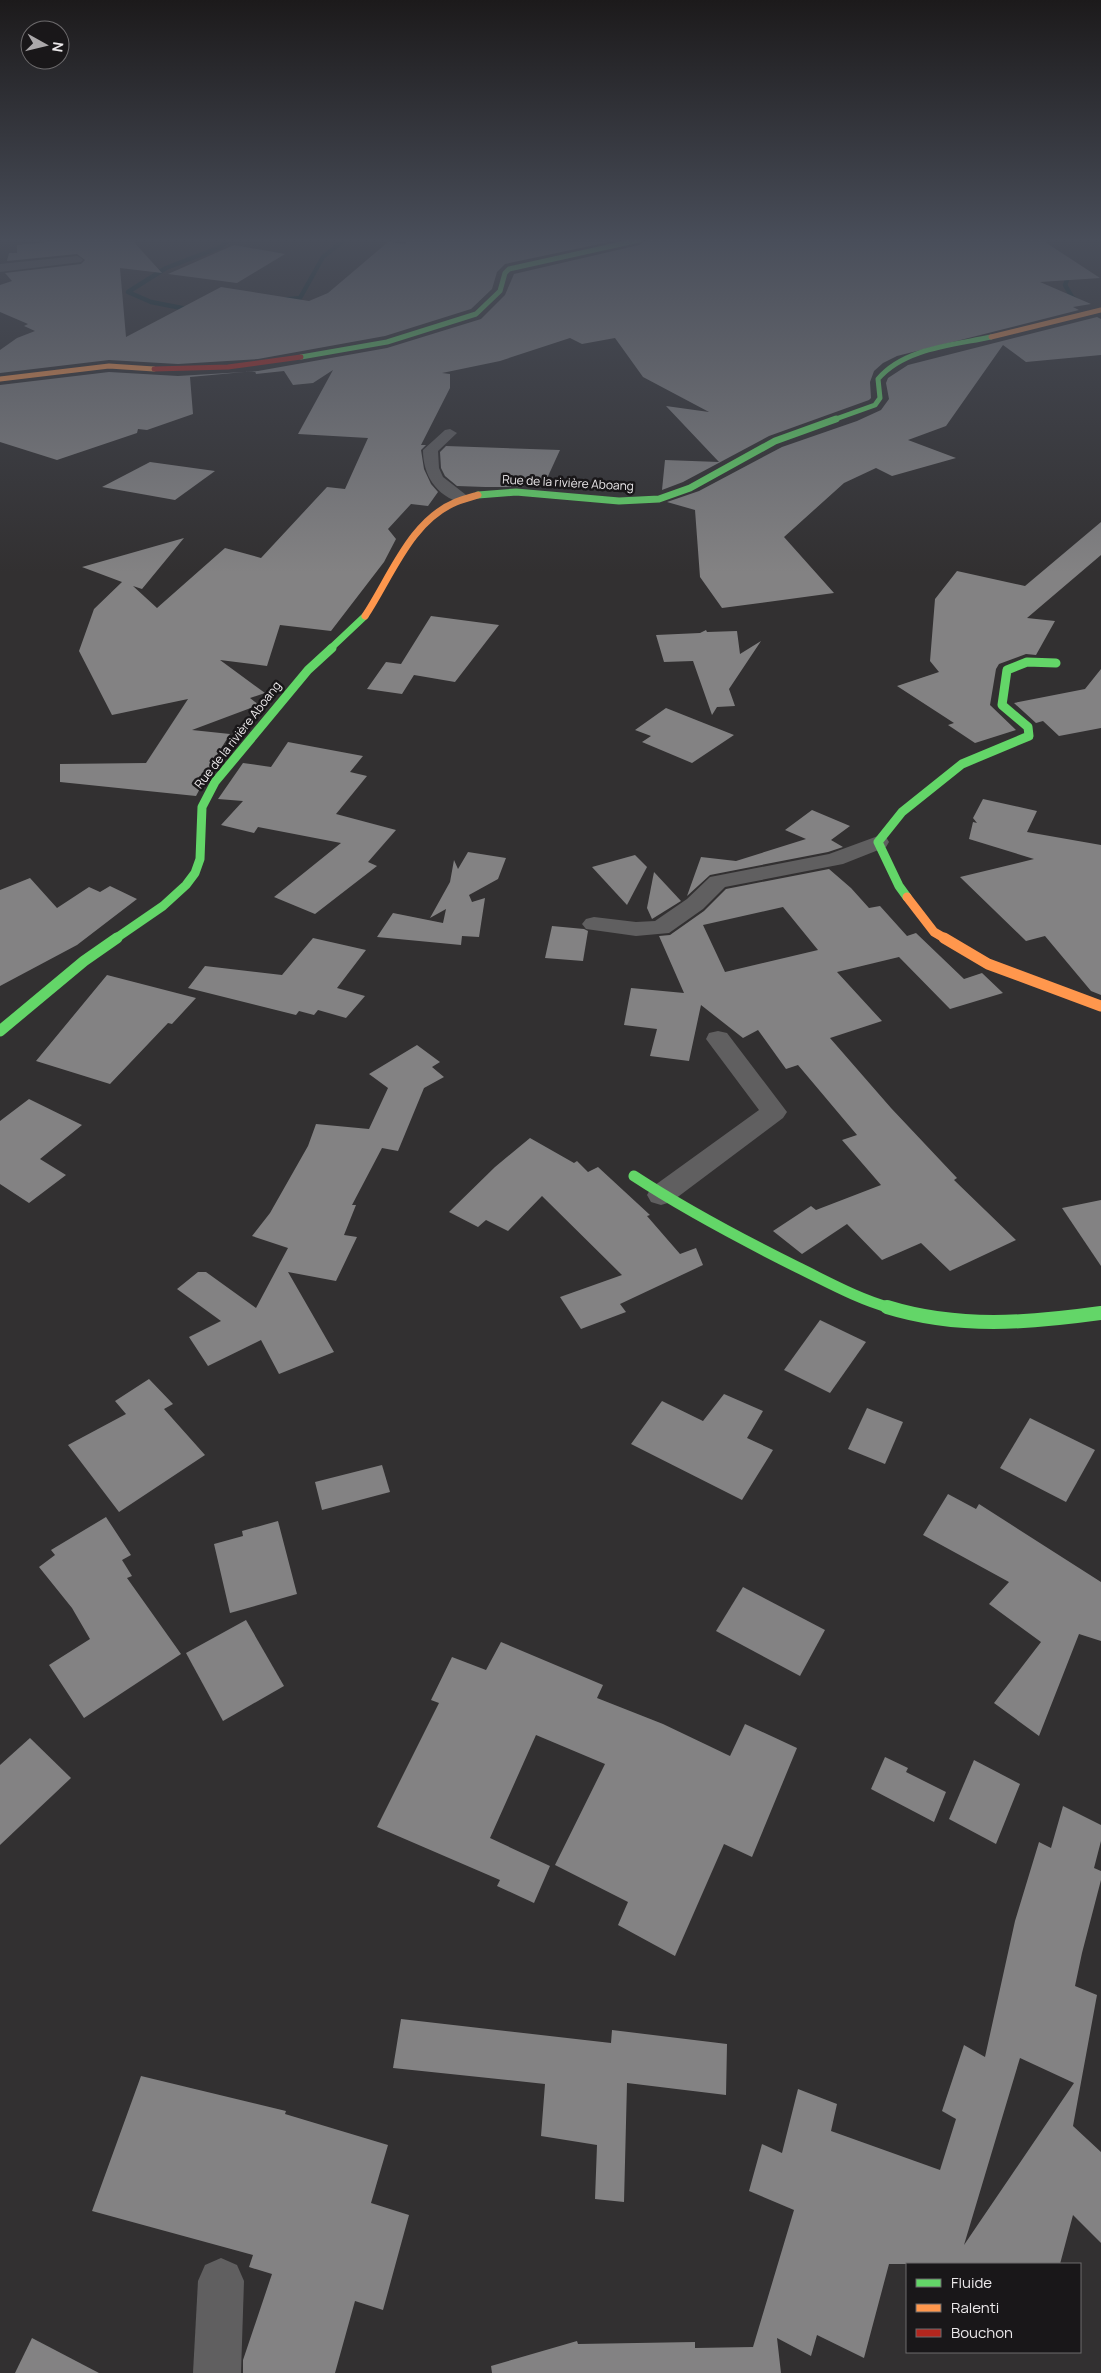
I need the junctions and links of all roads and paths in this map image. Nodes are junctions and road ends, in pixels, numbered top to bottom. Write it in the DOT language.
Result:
graph roads {
  1 [pos="346,351"];
  2 [pos="928,351"];
  3 [pos="0,379"];
  4 [pos="450,433"];
  5 [pos="462,498"];
  6 [pos="1056,663"];
  7 [pos="878,842"];
  8 [pos="594,924"];
  9 [pos="1101,1006"];
  10 [pos="0,1031"];
  11 [pos="718,1039"];
  12 [pos="634,1176"];
  13 [pos="661,1195"];
  14 [pos="1101,1313"];
  15 [pos="221,2281"];
  16 [pos="217,2373"];
  1 -- 3 [label="street"];
  2 -- 5 [label="street, Rue de la rivière Aboang"];
  4 -- 5 [label="street"];
  5 -- 10 [label="street, Rue de la rivière Aboang"];
  6 -- 7 [label="street"];
  7 -- 8 [label="street"];
  7 -- 9 [label="street"];
  11 -- 13 [label="street"];
  12 -- 13 [label="street"];
  13 -- 14 [label="street"];
  15 -- 16 [label="street"];
}
